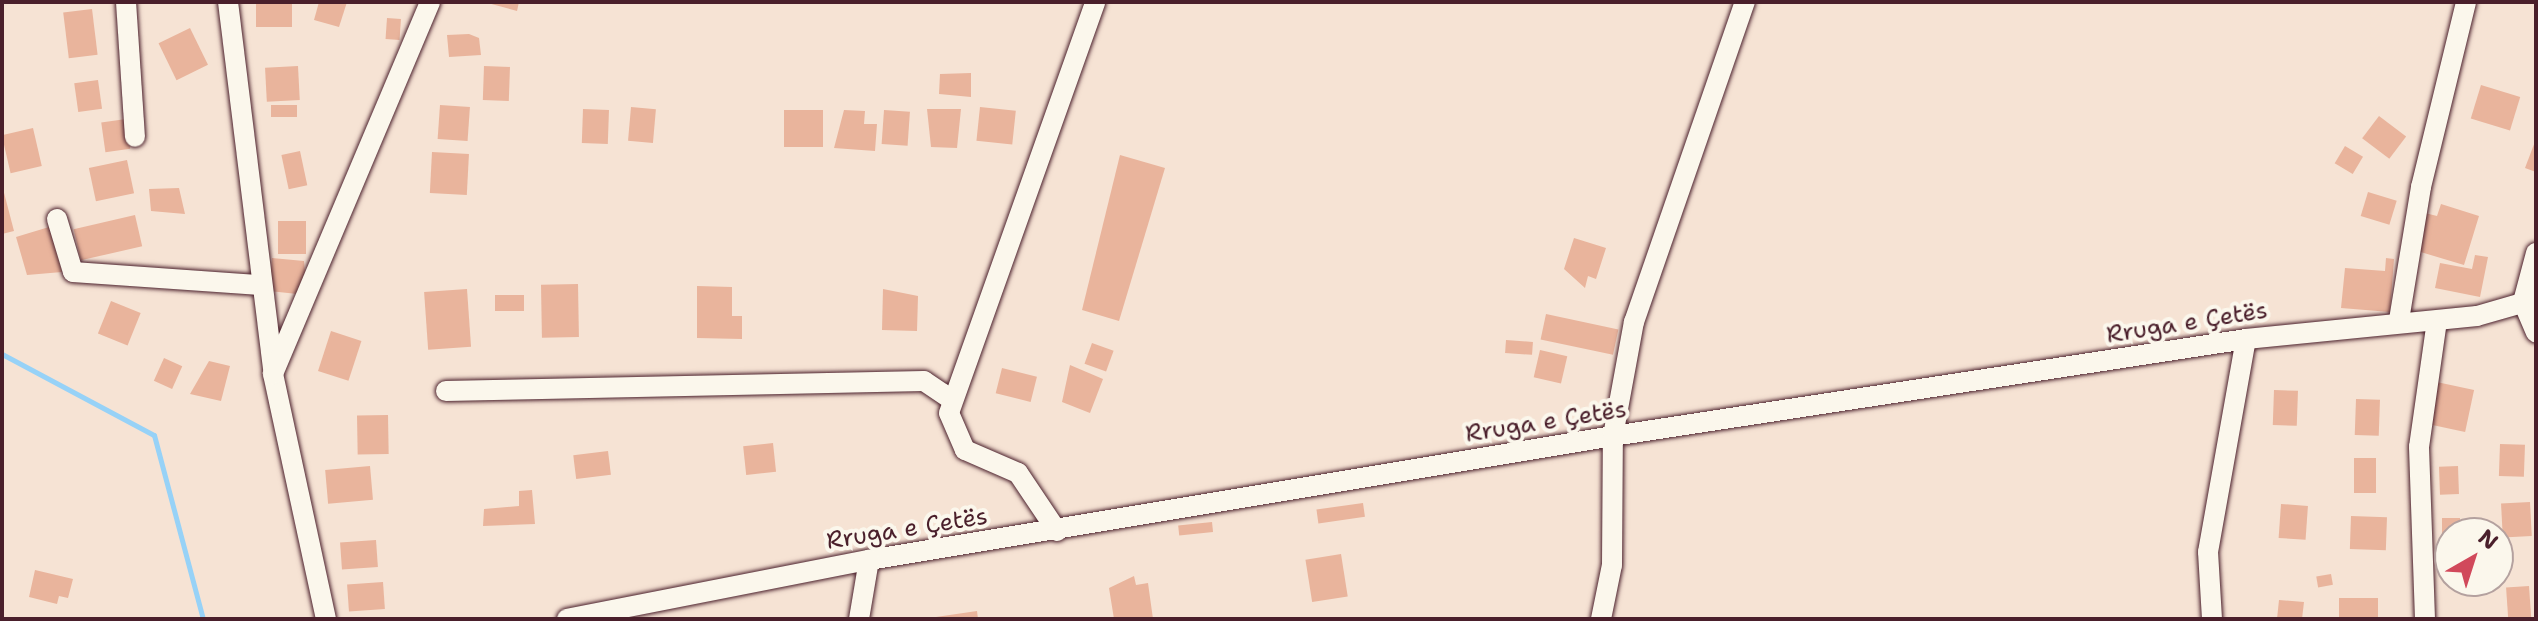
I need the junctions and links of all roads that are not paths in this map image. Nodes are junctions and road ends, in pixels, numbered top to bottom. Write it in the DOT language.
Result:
graph roads {
  1 [pos="126,2"];
  2 [pos="228,2"];
  3 [pos="430,2"];
  4 [pos="1095,2"];
  5 [pos="1745,2"];
  6 [pos="2466,2"];
  7 [pos="135,137"];
  8 [pos="57,219"];
  9 [pos="2536,253"];
  10 [pos="261,285"];
  11 [pos="2530,300"];
  12 [pos="2399,320"];
  13 [pos="2437,321"];
  14 [pos="2536,332"];
  15 [pos="2246,339"];
  16 [pos="273,374"];
  17 [pos="446,391"];
  18 [pos="952,400"];
  19 [pos="1613,436"];
  20 [pos="1057,531"];
  21 [pos="869,560"];
  22 [pos="326,619"];
  23 [pos="567,619"];
  24 [pos="859,619"];
  25 [pos="1601,619"];
  26 [pos="2212,619"];
  27 [pos="2425,619"];
  1 -- 7 [label="street"];
  2 -- 10 [label="street"];
  3 -- 16 [label="street"];
  4 -- 18 [label="street"];
  5 -- 19 [label="street"];
  6 -- 12 [label="street"];
  8 -- 10 [label="street"];
  9 -- 11 [label="street"];
  10 -- 16 [label="street"];
  11 -- 13 [label="street, Rruga e Çetës"];
  11 -- 14 [label="street"];
  12 -- 13 [label="street, Rruga e Çetës"];
  12 -- 15 [label="street, Rruga e Çetës"];
  13 -- 27 [label="street"];
  15 -- 19 [label="street, Rruga e Çetës"];
  15 -- 26 [label="street"];
  16 -- 22 [label="street"];
  17 -- 18 [label="street"];
  18 -- 20 [label="street"];
  19 -- 20 [label="street, Rruga e Çetës"];
  19 -- 25 [label="street"];
  20 -- 21 [label="street, Rruga e Çetës"];
  21 -- 23 [label="street, Rruga e Çetës"];
  21 -- 24 [label="street"];
}
